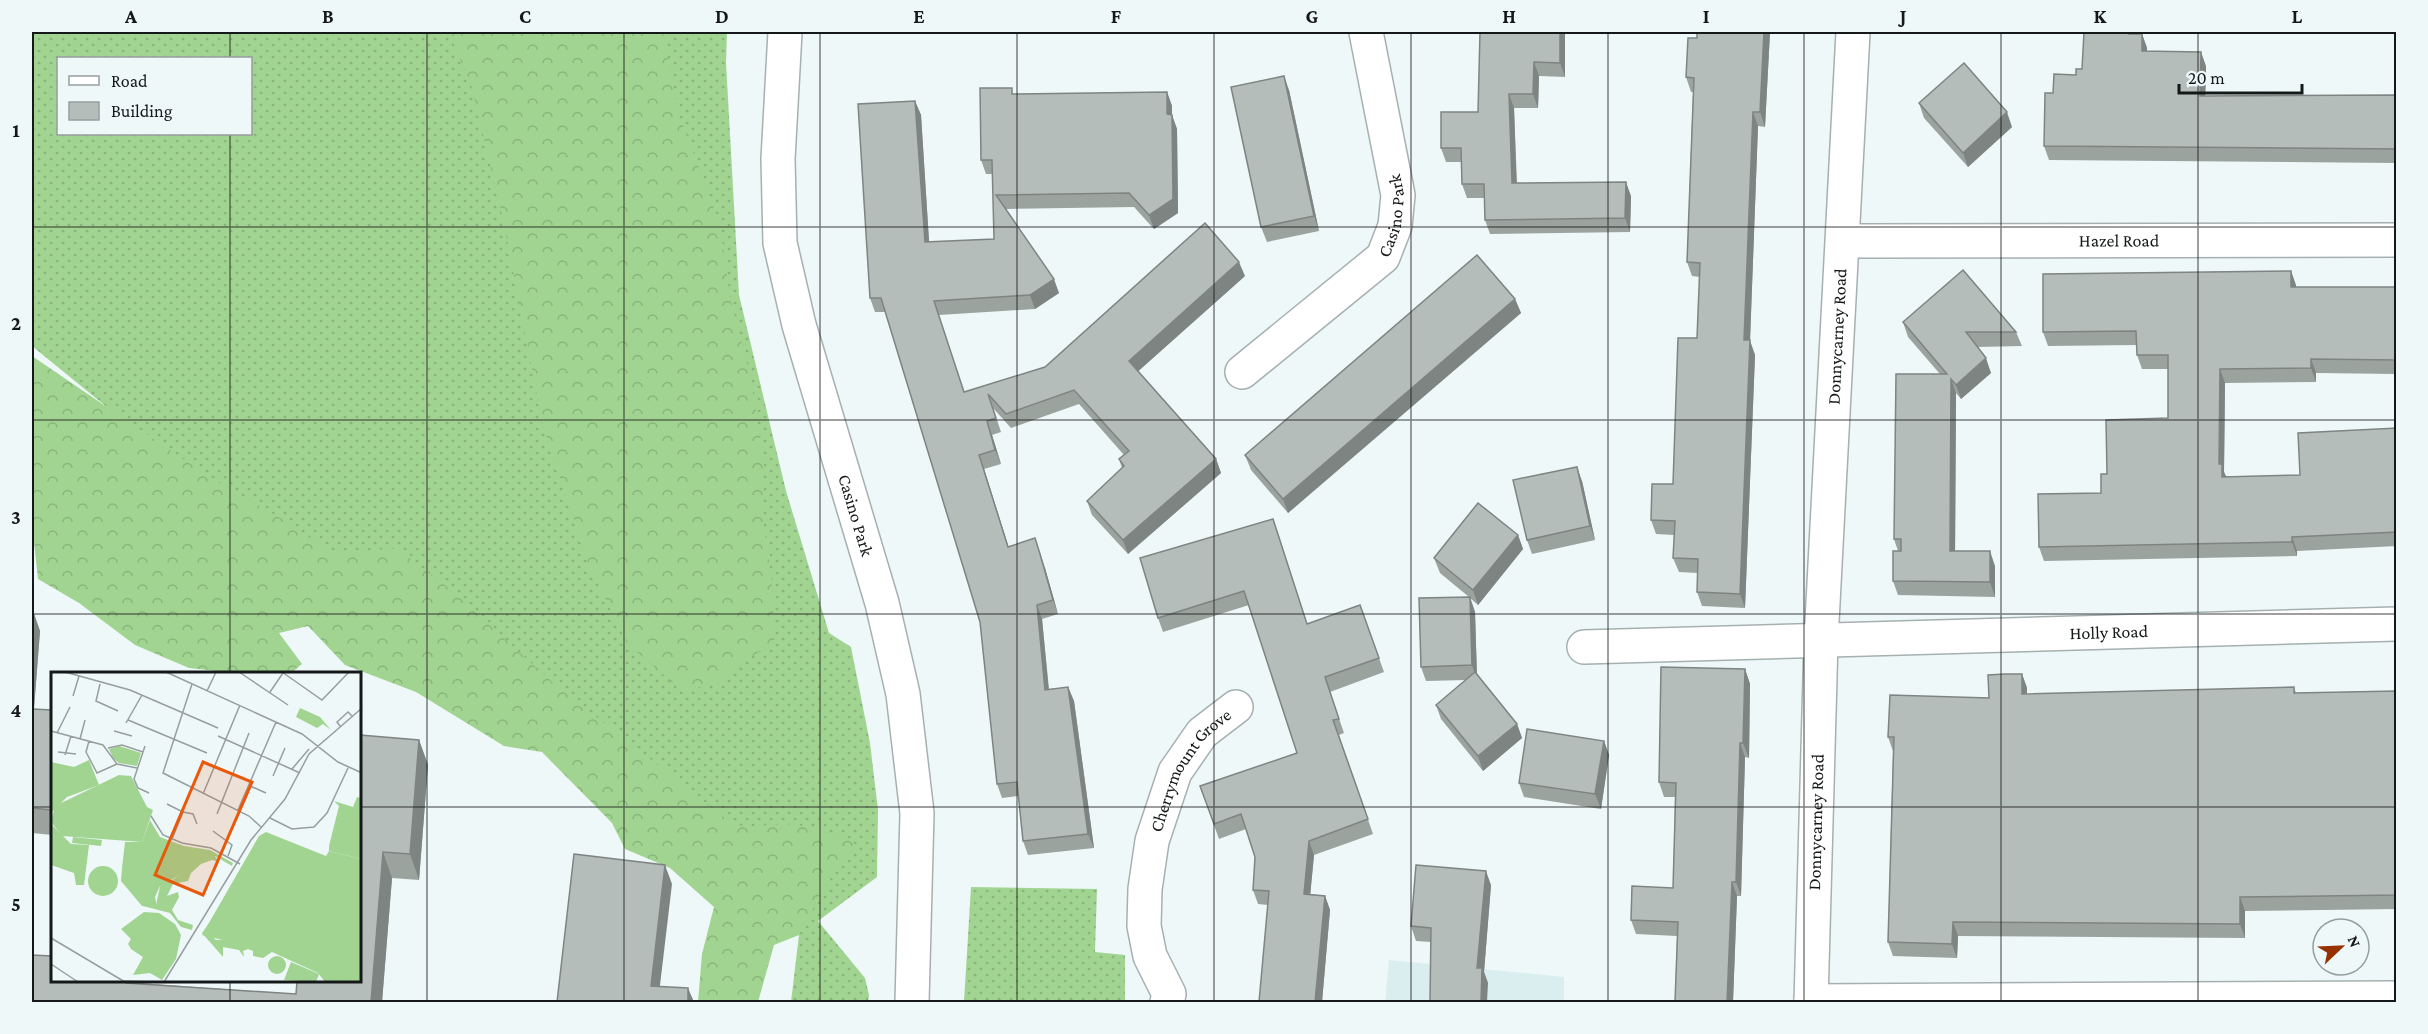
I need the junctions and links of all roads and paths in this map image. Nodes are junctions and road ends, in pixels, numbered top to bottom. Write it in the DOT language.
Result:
graph roads {
  1 [pos="785,32"];
  2 [pos="1366,32"];
  3 [pos="1854,32"];
  4 [pos="2397,240"];
  5 [pos="1843,241"];
  6 [pos="1242,372"];
  7 [pos="2397,624"];
  8 [pos="1821,641"];
  9 [pos="1584,647"];
  10 [pos="1236,707"];
  11 [pos="2397,998"];
  12 [pos="2350,1000"];
  13 [pos="912,1002"];
  14 [pos="1167,1002"];
  15 [pos="1811,1002"];
  1 -- 13 [label="street, Casino Park"];
  2 -- 6 [label="street, Casino Park"];
  3 -- 5 [label="street, Donnycarney Road"];
  4 -- 5 [label="street, Hazel Road"];
  5 -- 8 [label="street, Donnycarney Road"];
  7 -- 8 [label="street, Holly Road"];
  8 -- 9 [label="street"];
  8 -- 15 [label="street, Donnycarney Road"];
  10 -- 14 [label="street, Cherrymount Grove"];
  11 -- 12 [label="street"];
  12 -- 15 [label="street"];
}
